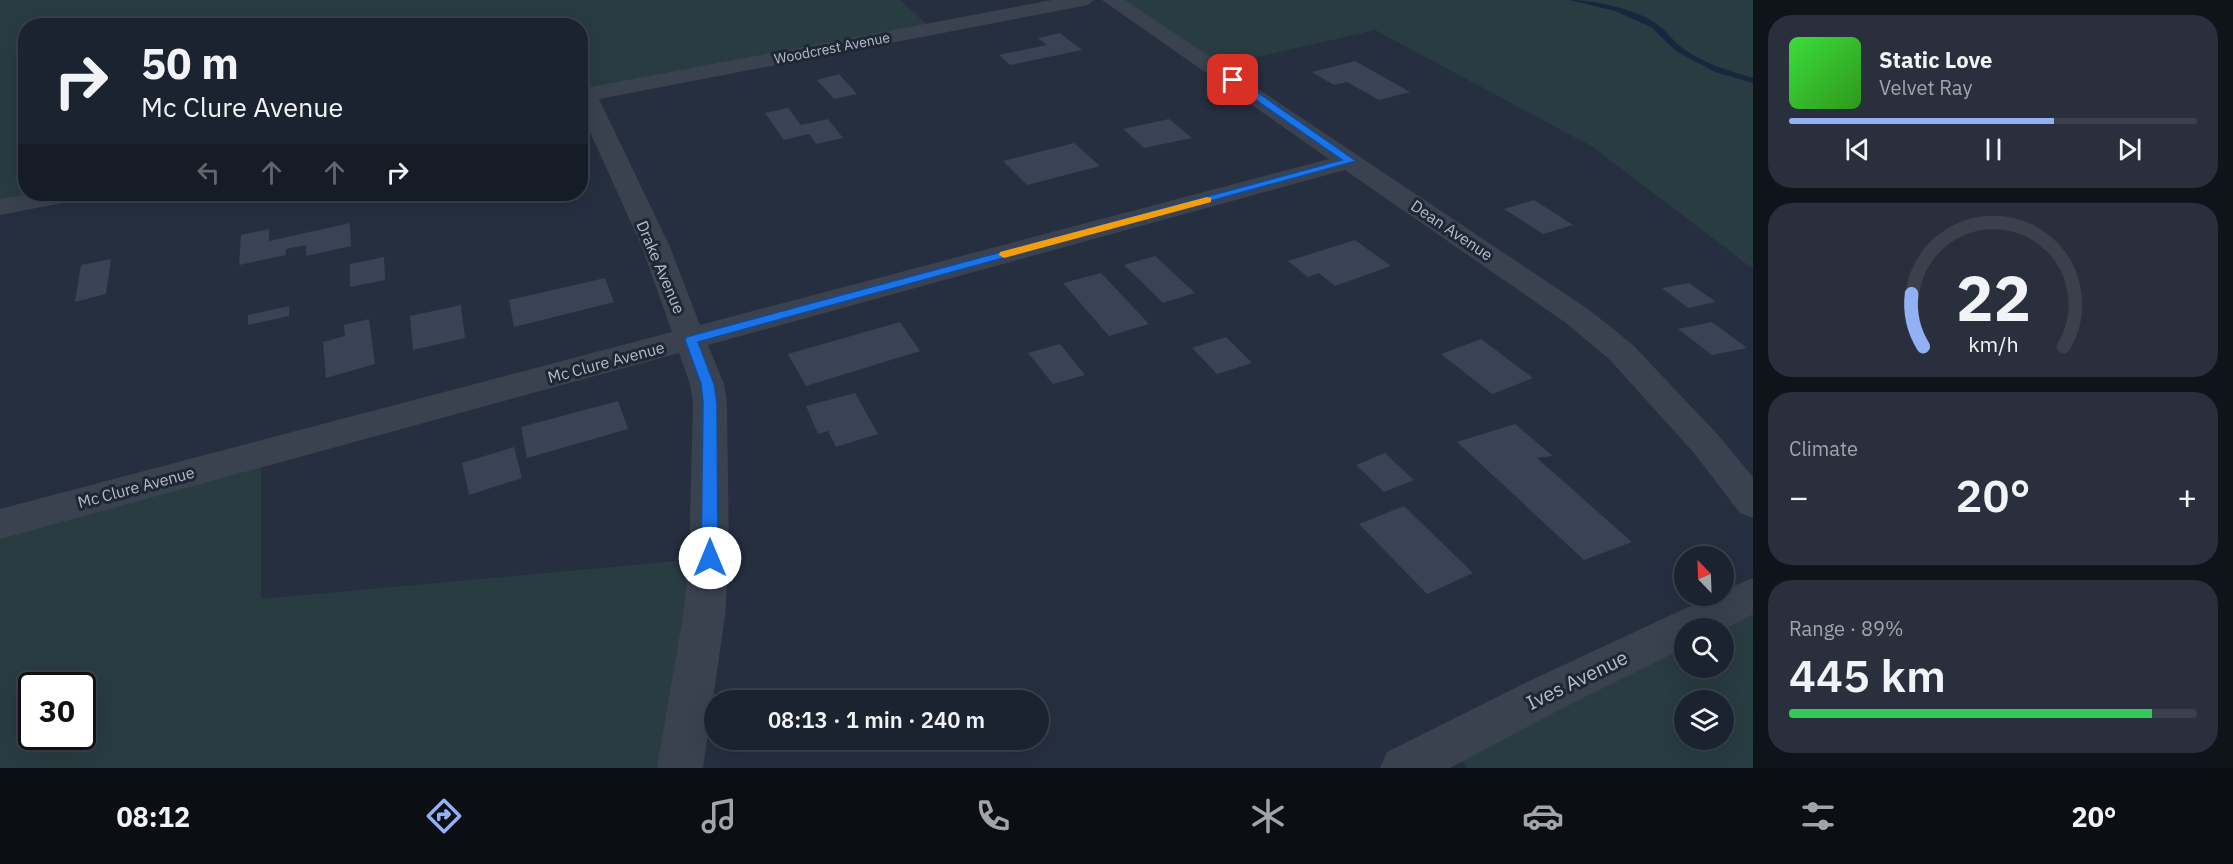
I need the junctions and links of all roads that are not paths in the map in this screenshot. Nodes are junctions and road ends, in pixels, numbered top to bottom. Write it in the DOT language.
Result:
graph roads {
  1 [pos="1083,0"];
  2 [pos="1112,0"];
  3 [pos="588,94"];
  4 [pos="588,105"];
  5 [pos="1351,161"];
  6 [pos="32,201"];
  7 [pos="0,207"];
  8 [pos="691,340"];
  9 [pos="1753,503"];
  10 [pos="0,524"];
  11 [pos="1753,595"];
  12 [pos="680,768"];
  13 [pos="1403,768"];
  1 -- 3 [label="street, Woodcrest Avenue"];
  2 -- 5 [label="street, Dean Avenue"];
  4 -- 8 [label="street, Drake Avenue"];
  5 -- 8 [label="street, Mc Clure Avenue"];
  5 -- 9 [label="street, Dean Avenue"];
  6 -- 7 [label="street"];
  8 -- 10 [label="street, Mc Clure Avenue"];
  8 -- 12 [label="street, Drake Avenue"];
  11 -- 13 [label="street, Ives Avenue"];
}
